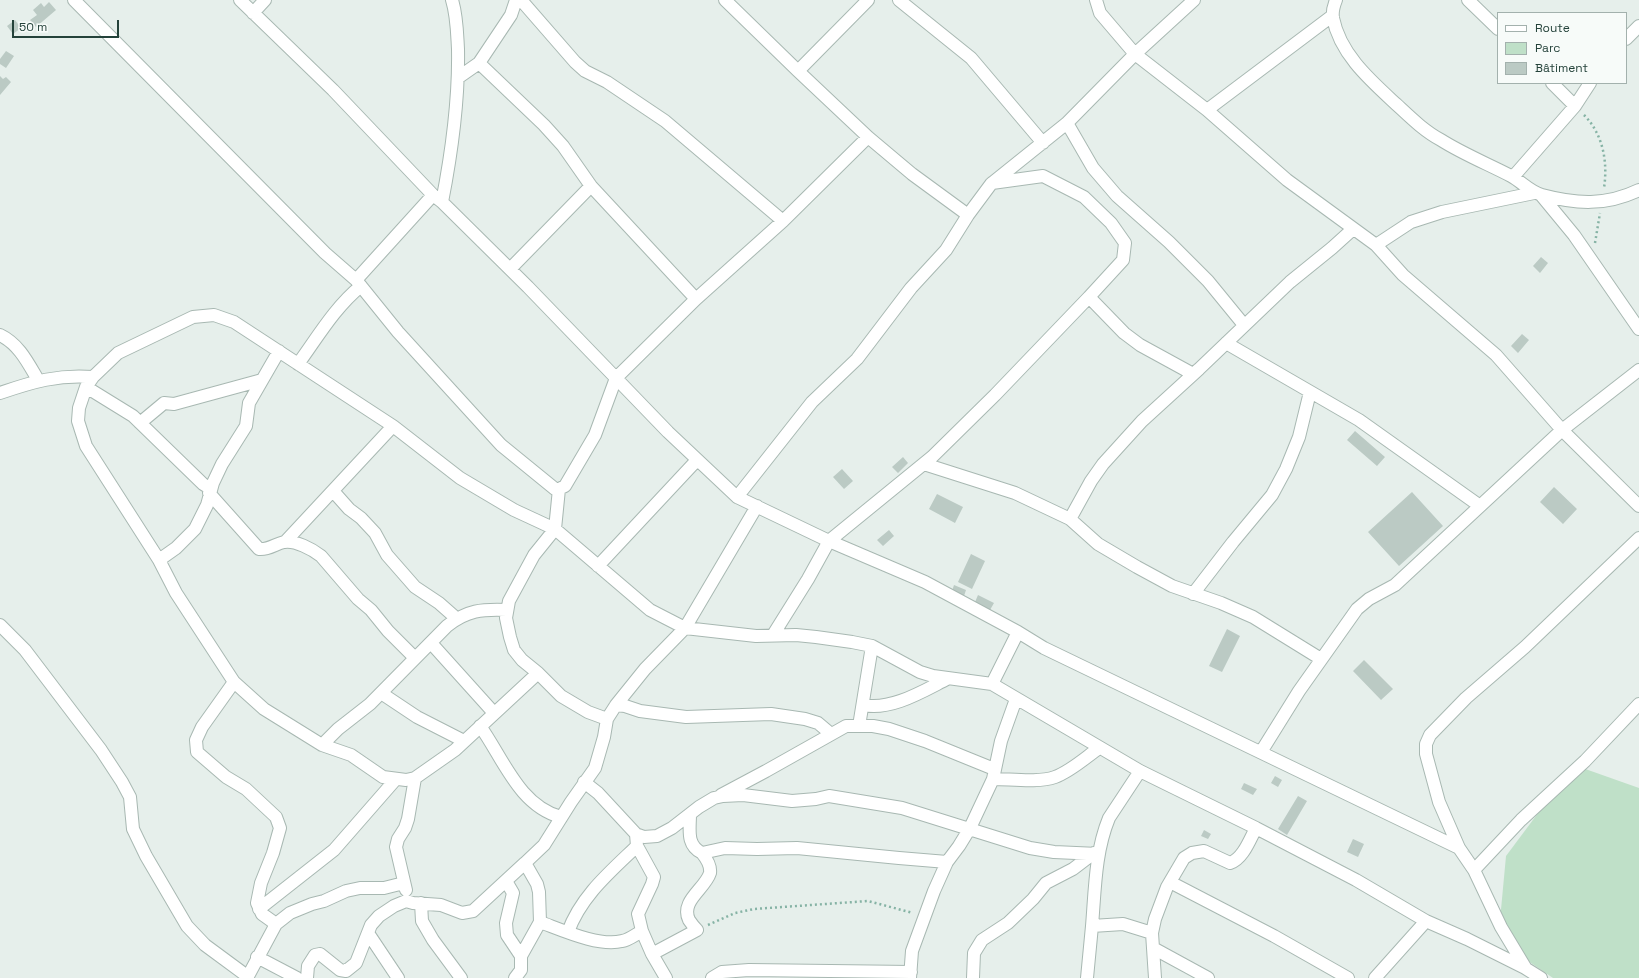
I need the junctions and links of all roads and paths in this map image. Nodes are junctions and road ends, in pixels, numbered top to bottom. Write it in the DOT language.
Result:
graph roads {
  1 [pos="240,0"];
  2 [pos="265,0"];
  3 [pos="452,0"];
  4 [pos="516,0"];
  5 [pos="521,0"];
  6 [pos="725,0"];
  7 [pos="868,0"];
  8 [pos="899,0"];
  9 [pos="1096,0"];
  10 [pos="1194,0"];
  11 [pos="1336,0"];
  12 [pos="1468,0"];
  13 [pos="78,2"];
  14 [pos="253,13"];
  15 [pos="1332,16"];
  16 [pos="1639,26"];
  17 [pos="1497,28"];
  18 [pos="1627,38"];
  19 [pos="1135,54"];
  20 [pos="480,63"];
  21 [pos="798,71"];
  22 [pos="459,77"];
  23 [pos="1553,84"];
  24 [pos="1589,84"];
  25 [pos="1575,106"];
  26 [pos="1207,110"];
  27 [pos="1067,123"];
  28 [pos="868,137"];
  29 [pos="1043,143"];
  30 [pos="1513,177"];
  31 [pos="991,184"];
  32 [pos="592,186"];
  33 [pos="1639,190"];
  34 [pos="1538,194"];
  35 [pos="437,198"];
  36 [pos="1602,202"];
  37 [pos="968,215"];
  38 [pos="783,221"];
  39 [pos="1352,229"];
  40 [pos="1376,245"];
  41 [pos="1591,260"];
  42 [pos="510,269"];
  43 [pos="358,283"];
  44 [pos="1089,297"];
  45 [pos="696,299"];
  46 [pos="1244,325"];
  47 [pos="1639,329"];
  48 [pos="0,335"];
  49 [pos="1226,343"];
  50 [pos="279,351"];
  51 [pos="298,364"];
  52 [pos="1639,370"];
  53 [pos="1193,374"];
  54 [pos="616,378"];
  55 [pos="38,380"];
  56 [pos="262,380"];
  57 [pos="90,382"];
  58 [pos="1310,392"];
  59 [pos="0,393"];
  60 [pos="140,423"];
  61 [pos="393,426"];
  62 [pos="1562,430"];
  63 [pos="697,460"];
  64 [pos="924,464"];
  65 [pos="333,490"];
  66 [pos="558,490"];
  67 [pos="210,491"];
  68 [pos="737,497"];
  69 [pos="757,506"];
  70 [pos="1480,506"];
  71 [pos="1639,506"];
  72 [pos="1070,519"];
  73 [pos="555,529"];
  74 [pos="1639,538"];
  75 [pos="829,541"];
  76 [pos="285,542"];
  77 [pos="159,560"];
  78 [pos="598,566"];
  79 [pos="1193,594"];
  80 [pos="507,610"];
  81 [pos="456,618"];
  82 [pos="0,625"];
  83 [pos="685,628"];
  84 [pos="1018,632"];
  85 [pos="773,635"];
  86 [pos="431,643"];
  87 [pos="872,646"];
  88 [pos="415,658"];
  89 [pos="1321,659"];
  90 [pos="538,673"];
  91 [pos="948,679"];
  92 [pos="234,682"];
  93 [pos="992,684"];
  94 [pos="381,693"];
  95 [pos="1016,699"];
  96 [pos="862,704"];
  97 [pos="1639,704"];
  98 [pos="616,705"];
  99 [pos="494,713"];
  100 [pos="607,719"];
  101 [pos="480,726"];
  102 [pos="859,726"];
  103 [pos="832,734"];
  104 [pos="464,741"];
  105 [pos="322,745"];
  106 [pos="1099,748"];
  107 [pos="1261,752"];
  108 [pos="1140,771"];
  109 [pos="994,774"];
  110 [pos="415,778"];
  111 [pos="396,779"];
  112 [pos="584,782"];
  113 [pos="714,798"];
  114 [pos="690,814"];
  115 [pos="561,817"];
  116 [pos="970,828"];
  117 [pos="1256,828"];
  118 [pos="637,840"];
  119 [pos="1459,848"];
  120 [pos="702,853"];
  121 [pos="1096,853"];
  122 [pos="947,862"];
  123 [pos="525,863"];
  124 [pos="1474,870"];
  125 [pos="506,881"];
  126 [pos="1170,882"];
  127 [pos="404,883"];
  128 [pos="406,901"];
  129 [pos="421,903"];
  130 [pos="259,908"];
  131 [pos="925,916"];
  132 [pos="1426,921"];
  133 [pos="540,922"];
  134 [pos="276,924"];
  135 [pos="1092,926"];
  136 [pos="697,930"];
  137 [pos="642,931"];
  138 [pos="568,932"];
  139 [pos="368,933"];
  140 [pos="1152,934"];
  141 [pos="1153,948"];
  142 [pos="652,954"];
  143 [pos="256,958"];
  144 [pos="522,958"];
  145 [pos="1525,968"];
  146 [pos="910,975"];
  147 [pos="247,977"];
  148 [pos="298,978"];
  149 [pos="307,978"];
  150 [pos="398,978"];
  151 [pos="461,978"];
  152 [pos="515,978"];
  153 [pos="529,978"];
  154 [pos="666,978"];
  155 [pos="712,978"];
  156 [pos="973,978"];
  157 [pos="1087,978"];
  158 [pos="1155,978"];
  159 [pos="1208,978"];
  160 [pos="1348,978"];
  161 [pos="1375,978"];
  162 [pos="1541,978"];
  1 -- 14 [label="street"];
  2 -- 14 [label="street"];
  3 -- 22 [label="street"];
  4 -- 20 [label="street"];
  5 -- 38 [label="street"];
  6 -- 21 [label="street"];
  7 -- 21 [label="street"];
  8 -- 29 [label="street"];
  9 -- 19 [label="street"];
  10 -- 19 [label="street"];
  11 -- 15 [label="street"];
  12 -- 17 [label="street"];
  13 -- 43 [label="street"];
  14 -- 35 [label="street"];
  15 -- 26 [label="street"];
  15 -- 30 [label="street"];
  16 -- 18 [label="street"];
  19 -- 26 [label="street"];
  19 -- 27 [label="street"];
  20 -- 22 [label="street"];
  20 -- 32 [label="street"];
  21 -- 28 [label="street"];
  22 -- 35 [label="street"];
  23 -- 25 [label="street"];
  24 -- 25 [label="street"];
  25 -- 30 [label="street"];
  25 -- 36 [label="path"];
  26 -- 39 [label="street"];
  27 -- 29 [label="street"];
  27 -- 46 [label="street"];
  28 -- 37 [label="street"];
  28 -- 38 [label="street"];
  29 -- 31 [label="street"];
  30 -- 34 [label="street"];
  31 -- 37 [label="street"];
  31 -- 44 [label="street"];
  32 -- 42 [label="street"];
  32 -- 45 [label="street"];
  33 -- 36 [label="street"];
  34 -- 36 [label="street"];
  34 -- 40 [label="street"];
  34 -- 41 [label="street"];
  35 -- 42 [label="street"];
  35 -- 43 [label="street"];
  36 -- 41 [label="path"];
  37 -- 68 [label="street"];
  38 -- 45 [label="street"];
  39 -- 40 [label="street"];
  39 -- 46 [label="street"];
  40 -- 62 [label="street"];
  41 -- 47 [label="street"];
  42 -- 54 [label="street"];
  43 -- 51 [label="street"];
  43 -- 66 [label="street"];
  44 -- 53 [label="street"];
  44 -- 64 [label="street"];
  45 -- 54 [label="street"];
  46 -- 49 [label="street"];
  48 -- 55 [label="street"];
  49 -- 53 [label="street"];
  49 -- 58 [label="street"];
  50 -- 51 [label="street"];
  50 -- 56 [label="street"];
  50 -- 57 [label="street"];
  51 -- 61 [label="street"];
  52 -- 62 [label="street"];
  53 -- 72 [label="street"];
  54 -- 63 [label="street"];
  54 -- 66 [label="street"];
  55 -- 57 [label="street"];
  55 -- 59 [label="street"];
  56 -- 60 [label="street"];
  56 -- 67 [label="street"];
  57 -- 60 [label="street"];
  57 -- 77 [label="street"];
  58 -- 70 [label="street"];
  58 -- 79 [label="street"];
  60 -- 67 [label="street"];
  61 -- 65 [label="street"];
  61 -- 73 [label="street"];
  62 -- 70 [label="street"];
  62 -- 71 [label="street"];
  63 -- 68 [label="street"];
  63 -- 78 [label="street"];
  64 -- 72 [label="street"];
  64 -- 75 [label="street"];
  65 -- 76 [label="street"];
  65 -- 81 [label="street"];
  66 -- 73 [label="street"];
  67 -- 76 [label="street"];
  67 -- 77 [label="street"];
  68 -- 69 [label="street"];
  69 -- 75 [label="street"];
  69 -- 83 [label="street"];
  70 -- 89 [label="street"];
  72 -- 79 [label="street"];
  73 -- 78 [label="street"];
  73 -- 80 [label="street"];
  74 -- 119 [label="street"];
  75 -- 84 [label="street"];
  75 -- 85 [label="street"];
  76 -- 88 [label="street"];
  77 -- 92 [label="street"];
  78 -- 83 [label="street"];
  79 -- 89 [label="street"];
  80 -- 81 [label="street"];
  80 -- 90 [label="street"];
  81 -- 86 [label="street"];
  82 -- 147 [label="street"];
  83 -- 85 [label="street"];
  83 -- 98 [label="street"];
  84 -- 93 [label="street"];
  84 -- 107 [label="street"];
  85 -- 87 [label="street"];
  86 -- 88 [label="street"];
  86 -- 99 [label="street"];
  87 -- 91 [label="street"];
  87 -- 96 [label="street"];
  88 -- 94 [label="street"];
  89 -- 107 [label="street"];
  90 -- 99 [label="street"];
  90 -- 100 [label="street"];
  91 -- 93 [label="street"];
  91 -- 96 [label="street"];
  92 -- 105 [label="street"];
  92 -- 130 [label="street"];
  93 -- 95 [label="street"];
  94 -- 104 [label="street"];
  94 -- 105 [label="street"];
  95 -- 106 [label="street"];
  95 -- 109 [label="street"];
  96 -- 102 [label="street"];
  97 -- 124 [label="street"];
  98 -- 100 [label="street"];
  98 -- 103 [label="street"];
  99 -- 101 [label="street"];
  100 -- 112 [label="street"];
  101 -- 104 [label="street"];
  101 -- 115 [label="street"];
  102 -- 103 [label="street"];
  102 -- 109 [label="street"];
  103 -- 113 [label="street"];
  104 -- 110 [label="street"];
  105 -- 111 [label="street"];
  106 -- 108 [label="street"];
  106 -- 109 [label="street"];
  107 -- 119 [label="street"];
  108 -- 117 [label="street"];
  108 -- 121 [label="street"];
  109 -- 116 [label="street"];
  110 -- 111 [label="street"];
  110 -- 127 [label="street"];
  111 -- 130 [label="street"];
  112 -- 115 [label="street"];
  112 -- 118 [label="street"];
  113 -- 114 [label="street"];
  113 -- 116 [label="street"];
  114 -- 118 [label="street"];
  114 -- 120 [label="street"];
  115 -- 123 [label="street"];
  116 -- 121 [label="street"];
  116 -- 122 [label="street"];
  117 -- 126 [label="street"];
  117 -- 132 [label="street"];
  118 -- 137 [label="street"];
  118 -- 138 [label="street"];
  119 -- 124 [label="street"];
  120 -- 122 [label="street"];
  120 -- 136 [label="street"];
  121 -- 135 [label="street"];
  121 -- 156 [label="street"];
  122 -- 131 [label="street"];
  123 -- 125 [label="street"];
  123 -- 133 [label="street"];
  124 -- 145 [label="street"];
  125 -- 129 [label="street"];
  125 -- 144 [label="street"];
  126 -- 140 [label="street"];
  126 -- 160 [label="street"];
  127 -- 128 [label="street"];
  127 -- 134 [label="street"];
  128 -- 129 [label="street"];
  128 -- 139 [label="street"];
  129 -- 151 [label="street"];
  130 -- 134 [label="street"];
  131 -- 136 [label="path"];
  131 -- 146 [label="street"];
  132 -- 145 [label="street"];
  132 -- 161 [label="street"];
  133 -- 138 [label="street"];
  133 -- 144 [label="street"];
  134 -- 143 [label="street"];
  135 -- 140 [label="street"];
  135 -- 157 [label="street"];
  136 -- 142 [label="street"];
  137 -- 138 [label="street"];
  137 -- 142 [label="street"];
  139 -- 149 [label="street"];
  139 -- 150 [label="street"];
  140 -- 141 [label="street"];
  141 -- 158 [label="street"];
  141 -- 159 [label="street"];
  142 -- 154 [label="street"];
  143 -- 147 [label="street"];
  143 -- 148 [label="street"];
  144 -- 152 [label="street"];
  144 -- 153 [label="street"];
  145 -- 162 [label="street"];
  146 -- 155 [label="street"];
}
